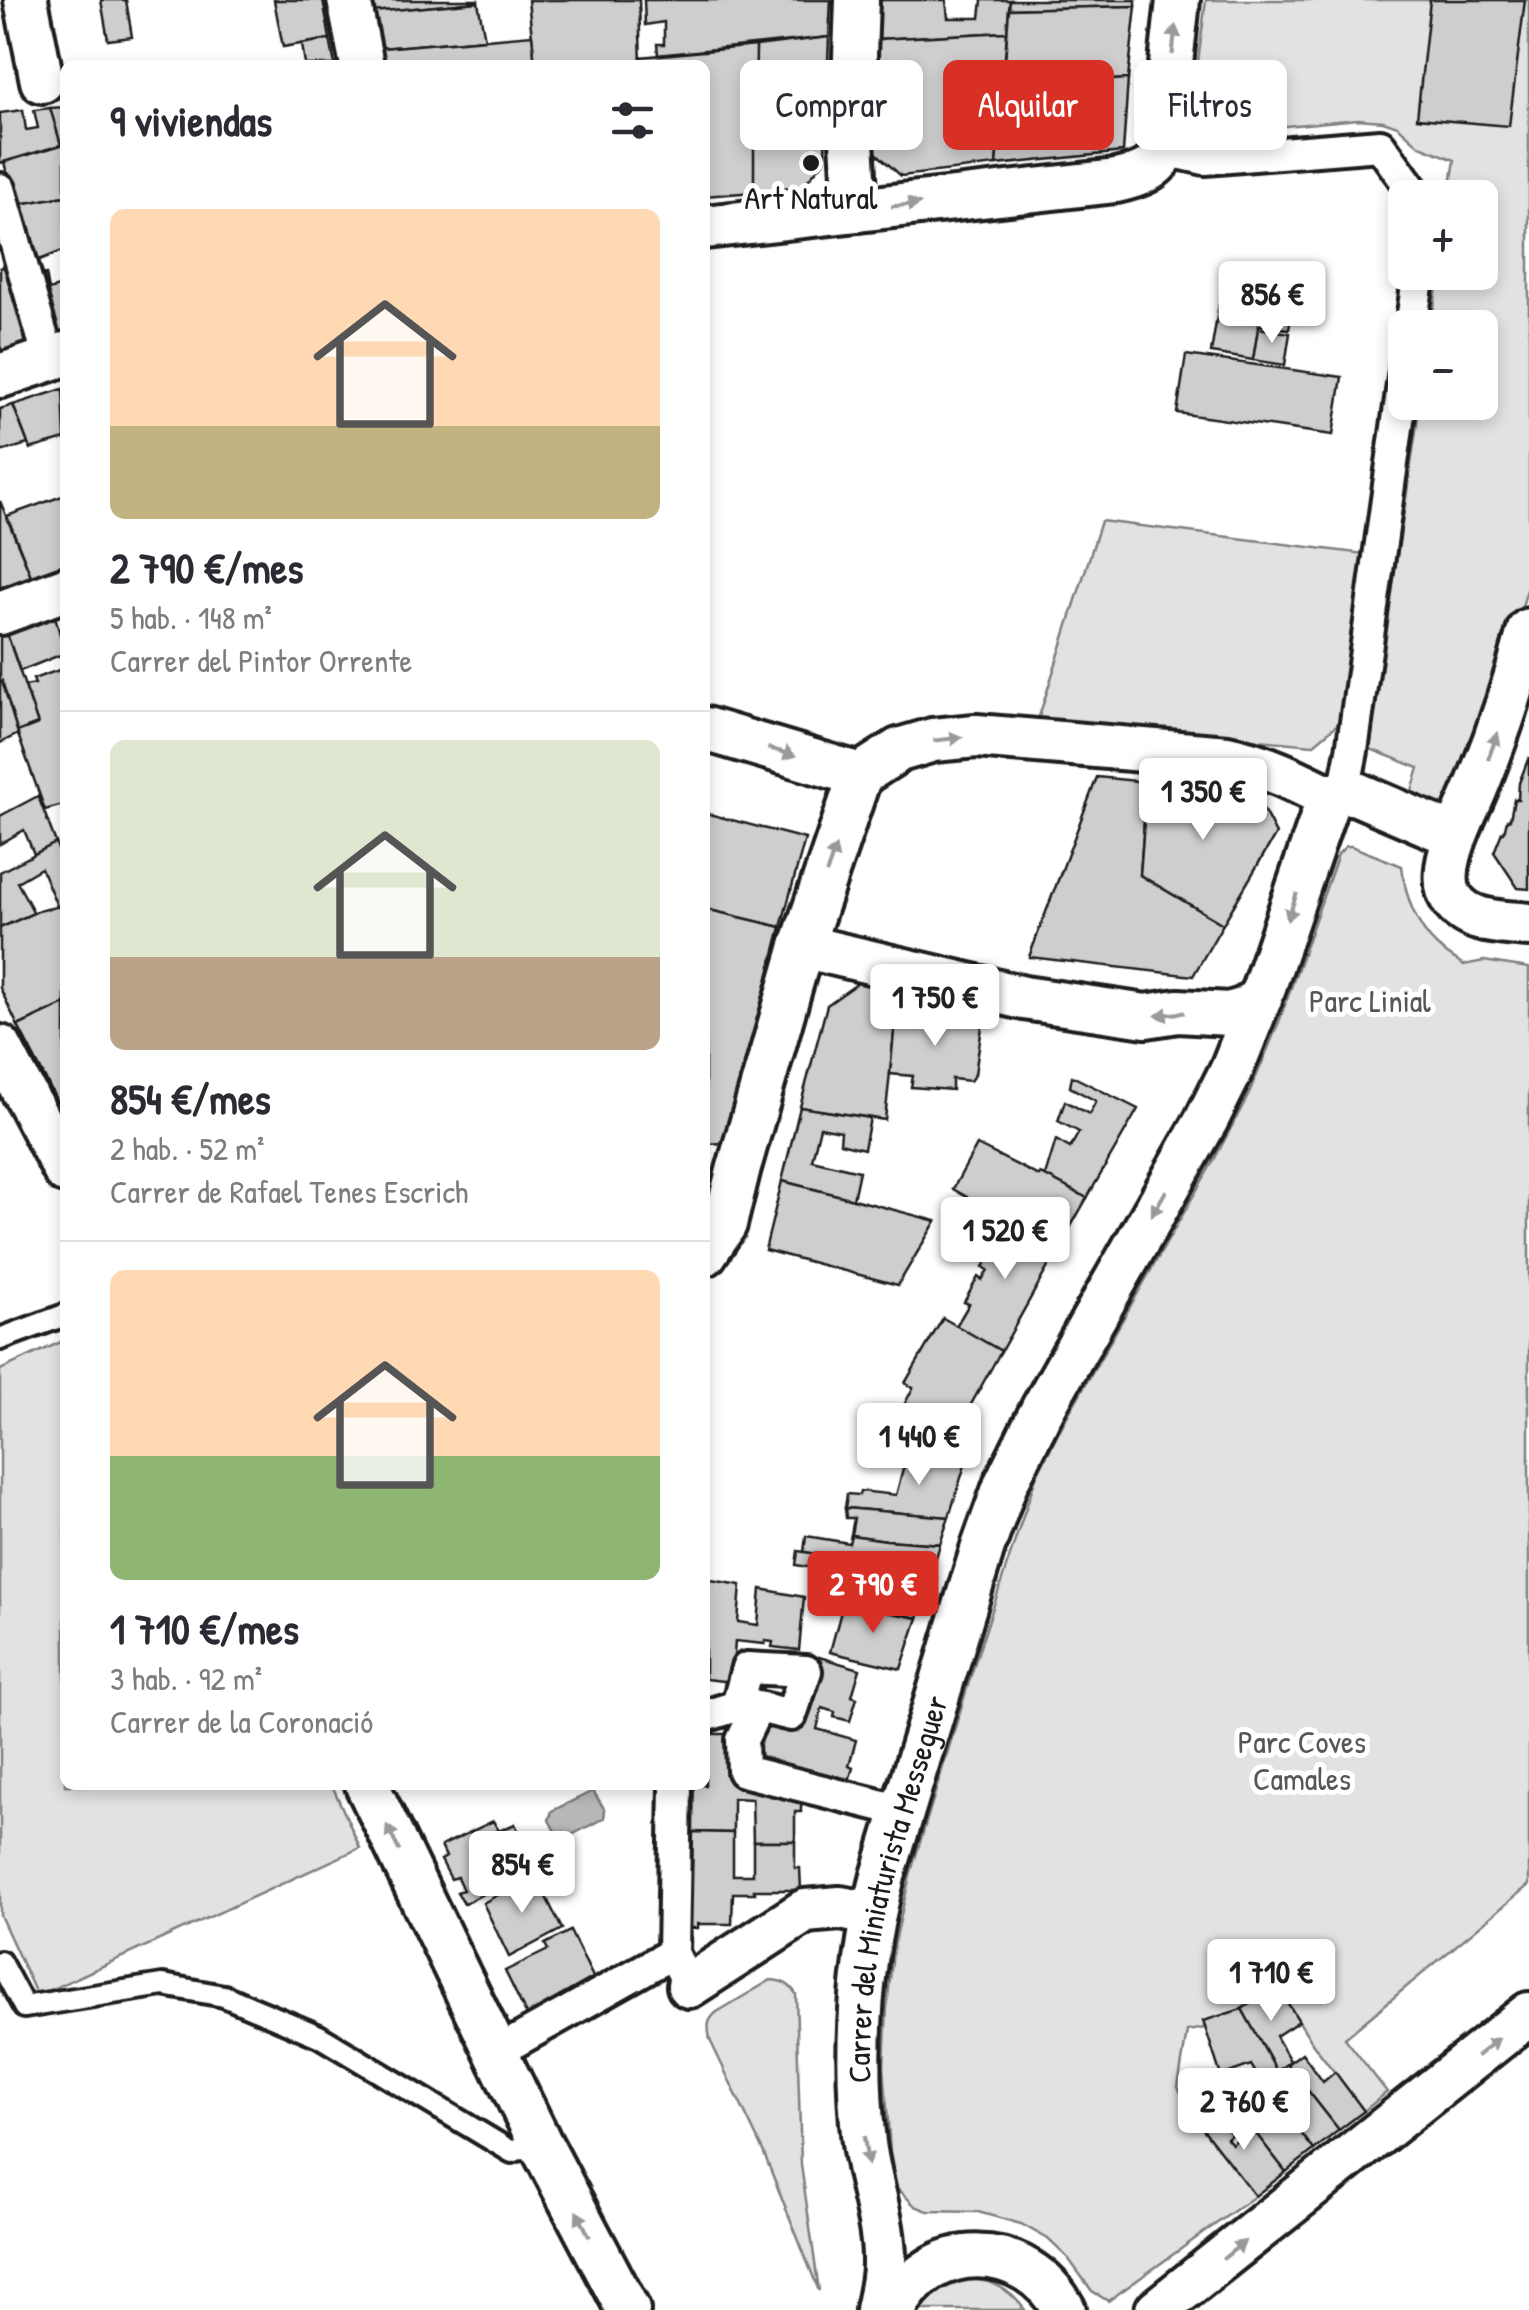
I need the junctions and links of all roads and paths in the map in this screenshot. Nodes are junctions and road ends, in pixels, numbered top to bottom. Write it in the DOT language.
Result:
graph roads {
  1 [pos="26,0"];
  2 [pos="349,0"];
  3 [pos="857,0"];
  4 [pos="1178,0"];
  5 [pos="361,60"];
  6 [pos="1172,60"];
  7 [pos="42,81"];
  8 [pos="1165,150"];
  9 [pos="1405,180"];
  10 [pos="0,189"];
  11 [pos="856,210"];
  12 [pos="710,226"];
  13 [pos="57,356"];
  14 [pos="0,376"];
  15 [pos="1398,420"];
  16 [pos="60,591"];
  17 [pos="0,613"];
  18 [pos="1529,630"];
  19 [pos="710,730"];
  20 [pos="860,775"];
  21 [pos="1336,794"];
  22 [pos="1455,836"];
  23 [pos="1529,925"];
  24 [pos="802,946"];
  25 [pos="1262,996"];
  26 [pos="0,1046"];
  27 [pos="60,1161"];
  28 [pos="710,1246"];
  29 [pos="60,1317"];
  30 [pos="0,1339"];
  31 [pos="710,1714"];
  32 [pos="369,1790"];
  33 [pos="676,1790"];
  34 [pos="903,1811"];
  35 [pos="873,1914"];
  36 [pos="0,1962"];
  37 [pos="681,1969"];
  38 [pos="1529,2014"];
  39 [pos="497,2052"];
  40 [pos="540,2140"];
  41 [pos="628,2310"];
  42 [pos="876,2310"];
  43 [pos="894,2310"];
  44 [pos="1064,2310"];
  45 [pos="1157,2310"];
  1 -- 7 [label="street"];
  2 -- 5 [label="street"];
  3 -- 11 [label="street"];
  6 -- 4 [label="street, one-way"];
  8 -- 9 [label="street"];
  11 -- 8 [label="street, one-way"];
  10 -- 13 [label="street"];
  11 -- 12 [label="street"];
  13 -- 14 [label="street"];
  15 -- 21 [label="street, Carrer del Miniaturista Messeguer"];
  16 -- 17 [label="street"];
  22 -- 18 [label="street, one-way"];
  19 -- 20 [label="street, one-way"];
  20 -- 21 [label="street, one-way"];
  24 -- 20 [label="street, one-way"];
  21 -- 22 [label="street"];
  21 -- 25 [label="street, Carrer del Miniaturista Messeguer, one-way"];
  22 -- 23 [label="street"];
  25 -- 24 [label="street, one-way"];
  24 -- 28 [label="street"];
  25 -- 34 [label="street, Carrer del Miniaturista Messeguer, one-way"];
  26 -- 27 [label="street"];
  29 -- 30 [label="lane"];
  31 -- 34 [label="street"];
  39 -- 32 [label="street, one-way"];
  33 -- 37 [label="street"];
  34 -- 35 [label="street, Carrer del Miniaturista Messeguer"];
  35 -- 37 [label="street"];
  35 -- 42 [label="street, Carrer del Miniaturista Messeguer, one-way"];
  36 -- 40 [label="lane"];
  37 -- 39 [label="street"];
  45 -- 38 [label="street, one-way"];
  39 -- 40 [label="street"];
  41 -- 40 [label="street, one-way"];
  43 -- 44 [label="street"];
}
